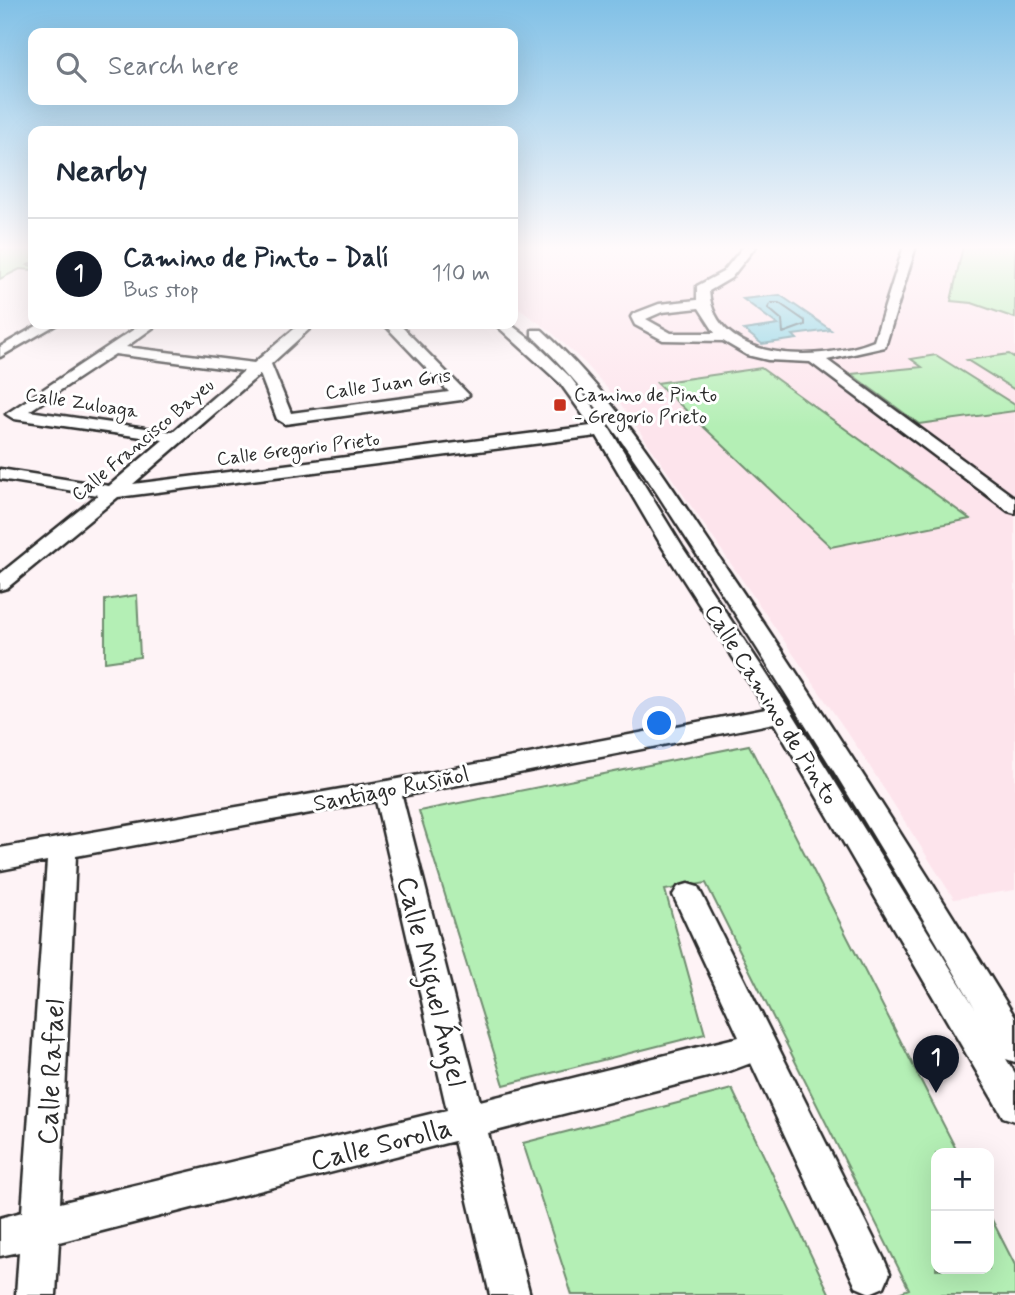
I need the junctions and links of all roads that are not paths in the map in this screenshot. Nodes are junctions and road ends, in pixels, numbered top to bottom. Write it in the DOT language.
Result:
graph roads {
  1 [pos="676,306"];
  2 [pos="704,306"];
  3 [pos="892,306"];
  4 [pos="518,319"];
  5 [pos="28,323"];
  6 [pos="41,329"];
  7 [pos="144,329"];
  8 [pos="303,329"];
  9 [pos="396,329"];
  10 [pos="508,329"];
  11 [pos="724,337"];
  12 [pos="0,339"];
  13 [pos="114,350"];
  14 [pos="0,353"];
  15 [pos="813,357"];
  16 [pos="260,365"];
  17 [pos="602,430"];
  18 [pos="174,437"];
  19 [pos="0,474"];
  20 [pos="1015,489"];
  21 [pos="113,492"];
  22 [pos="996,492"];
  23 [pos="1015,507"];
  24 [pos="0,584"];
  25 [pos="781,714"];
  26 [pos="387,790"];
  27 [pos="62,849"];
  28 [pos="0,859"];
  29 [pos="688,895"];
  30 [pos="760,1044"];
  31 [pos="1015,1047"];
  32 [pos="1015,1105"];
  33 [pos="467,1121"];
  34 [pos="42,1228"];
  35 [pos="0,1237"];
  36 [pos="870,1273"];
  37 [pos="36,1295"];
  38 [pos="510,1295"];
  1 -- 11 [label="street"];
  2 -- 11 [label="street"];
  3 -- 15 [label="street"];
  4 -- 31 [label="street, Calle Camino de Pinto"];
  5 -- 12 [label="street"];
  6 -- 14 [label="street"];
  7 -- 13 [label="street, Calle Zuloaga"];
  8 -- 16 [label="street, Calle Francisco Bayeu"];
  9 -- 16 [label="street, Calle Juan Gris"];
  10 -- 17 [label="street, Calle Camino de Pinto"];
  11 -- 15 [label="street"];
  13 -- 16 [label="street"];
  13 -- 18 [label="street, Calle Zuloaga"];
  15 -- 22 [label="street"];
  16 -- 18 [label="street, Calle Francisco Bayeu"];
  17 -- 21 [label="street, Calle Gregorio Prieto"];
  17 -- 25 [label="street, Calle Camino de Pinto"];
  18 -- 21 [label="street, Calle Francisco Bayeu"];
  19 -- 21 [label="street, Calle Gregorio Prieto"];
  20 -- 22 [label="street"];
  21 -- 24 [label="street, Calle Francisco Bayeu"];
  22 -- 23 [label="street"];
  25 -- 26 [label="street, Santiago Rusiñol"];
  25 -- 32 [label="street, Calle Camino de Pinto"];
  26 -- 27 [label="street, Santiago Rusiñol"];
  26 -- 33 [label="street, Calle Miguel Ángel"];
  27 -- 28 [label="street, Santiago Rusiñol"];
  27 -- 34 [label="street, Calle Rafael"];
  29 -- 30 [label="street"];
  30 -- 33 [label="street, Calle Sorolla"];
  30 -- 36 [label="street"];
  33 -- 34 [label="street, Calle Sorolla"];
  33 -- 38 [label="street, Calle Miguel Ángel"];
  34 -- 35 [label="street, Calle Sorolla"];
  34 -- 37 [label="street, Calle Rafael"];
}
